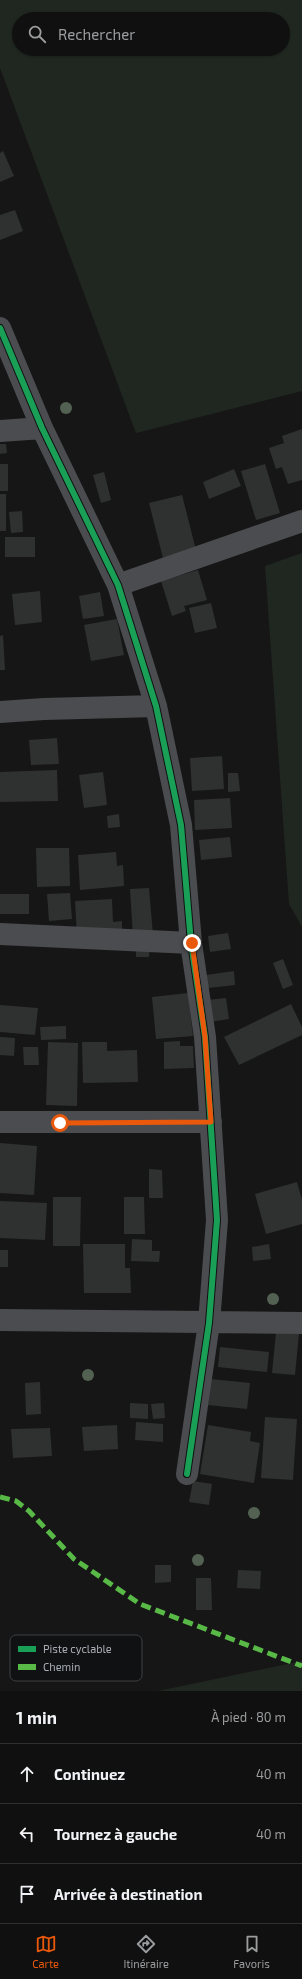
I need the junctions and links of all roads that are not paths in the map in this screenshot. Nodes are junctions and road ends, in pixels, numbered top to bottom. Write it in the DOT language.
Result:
graph roads {
  1 [pos="0,328"];
  2 [pos="42,428"];
  3 [pos="0,431"];
  4 [pos="302,521"];
  5 [pos="118,585"];
  6 [pos="156,706"];
  7 [pos="0,712"];
  8 [pos="0,934"];
  9 [pos="192,943"];
  10 [pos="0,1122"];
  11 [pos="211,1122"];
  12 [pos="0,1320"];
  13 [pos="209,1323"];
  14 [pos="302,1323"];
  15 [pos="187,1474"];
  1 -- 2 [label="street"];
  2 -- 3 [label="street"];
  2 -- 5 [label="street"];
  4 -- 5 [label="street"];
  5 -- 6 [label="street"];
  6 -- 7 [label="street"];
  6 -- 9 [label="street"];
  8 -- 9 [label="street"];
  9 -- 11 [label="street"];
  10 -- 11 [label="street"];
  11 -- 13 [label="street"];
  12 -- 13 [label="street"];
  13 -- 14 [label="street"];
  13 -- 15 [label="street"];
}
